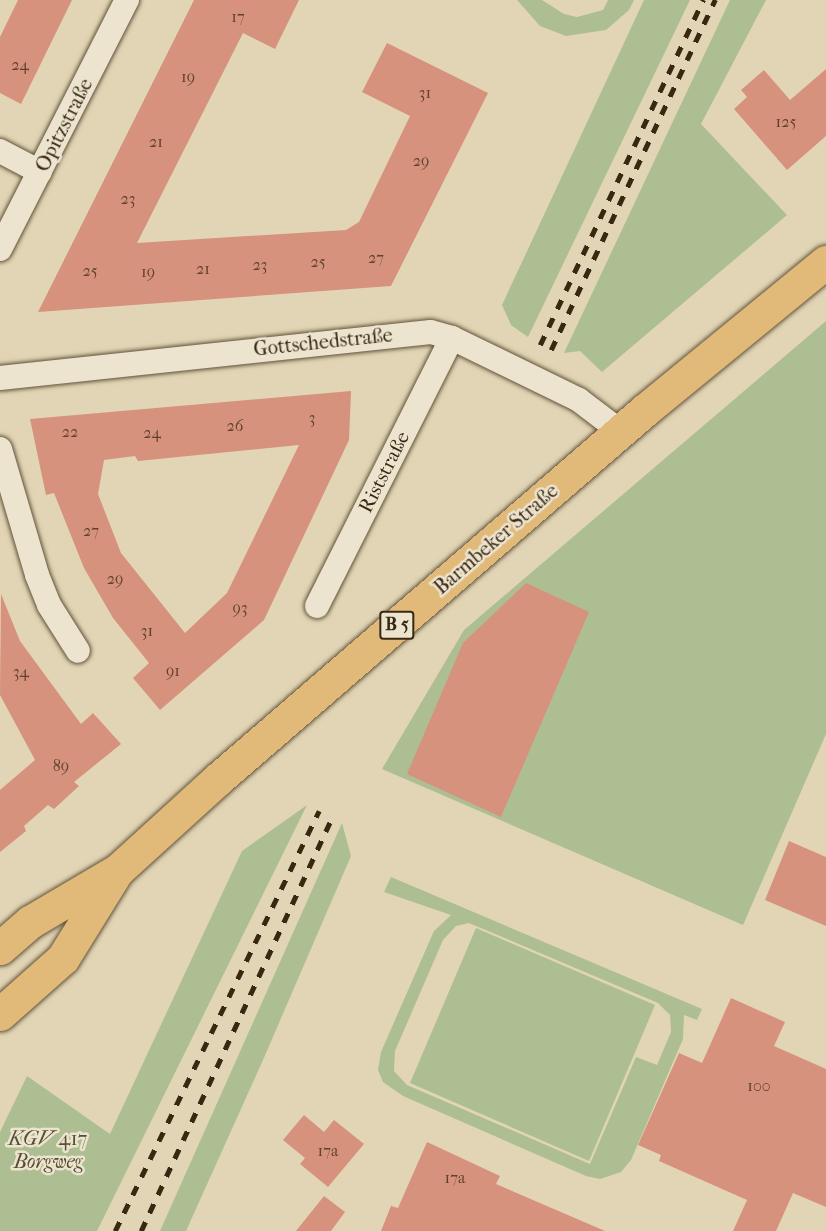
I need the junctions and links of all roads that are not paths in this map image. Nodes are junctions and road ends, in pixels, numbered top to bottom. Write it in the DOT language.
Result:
graph roads {
  1 [pos="127,0"];
  2 [pos="0,152"];
  3 [pos="40,172"];
  4 [pos="0,249"];
  5 [pos="826,262"];
  6 [pos="452,338"];
  7 [pos="0,378"];
  8 [pos="621,432"];
  9 [pos="0,449"];
  10 [pos="317,606"];
  11 [pos="78,651"];
  12 [pos="118,870"];
  13 [pos="0,948"];
  14 [pos="0,1014"];
  1 -- 3 [label="street, Opitzstraße"];
  2 -- 3 [label="street"];
  3 -- 4 [label="street, Opitzstraße"];
  5 -- 8 [label="main road, Barmbeker Straße / B 5"];
  6 -- 7 [label="street, Gottschedstraße"];
  6 -- 8 [label="street, Gottschedstraße"];
  6 -- 10 [label="street, Riststraße"];
  8 -- 12 [label="main road, Barmbeker Straße / B 5"];
  9 -- 11 [label="street"];
  12 -- 13 [label="main road, Barmbeker Straße / B 5"];
  12 -- 14 [label="main road, Barmbeker Straße / B 5"];
}
